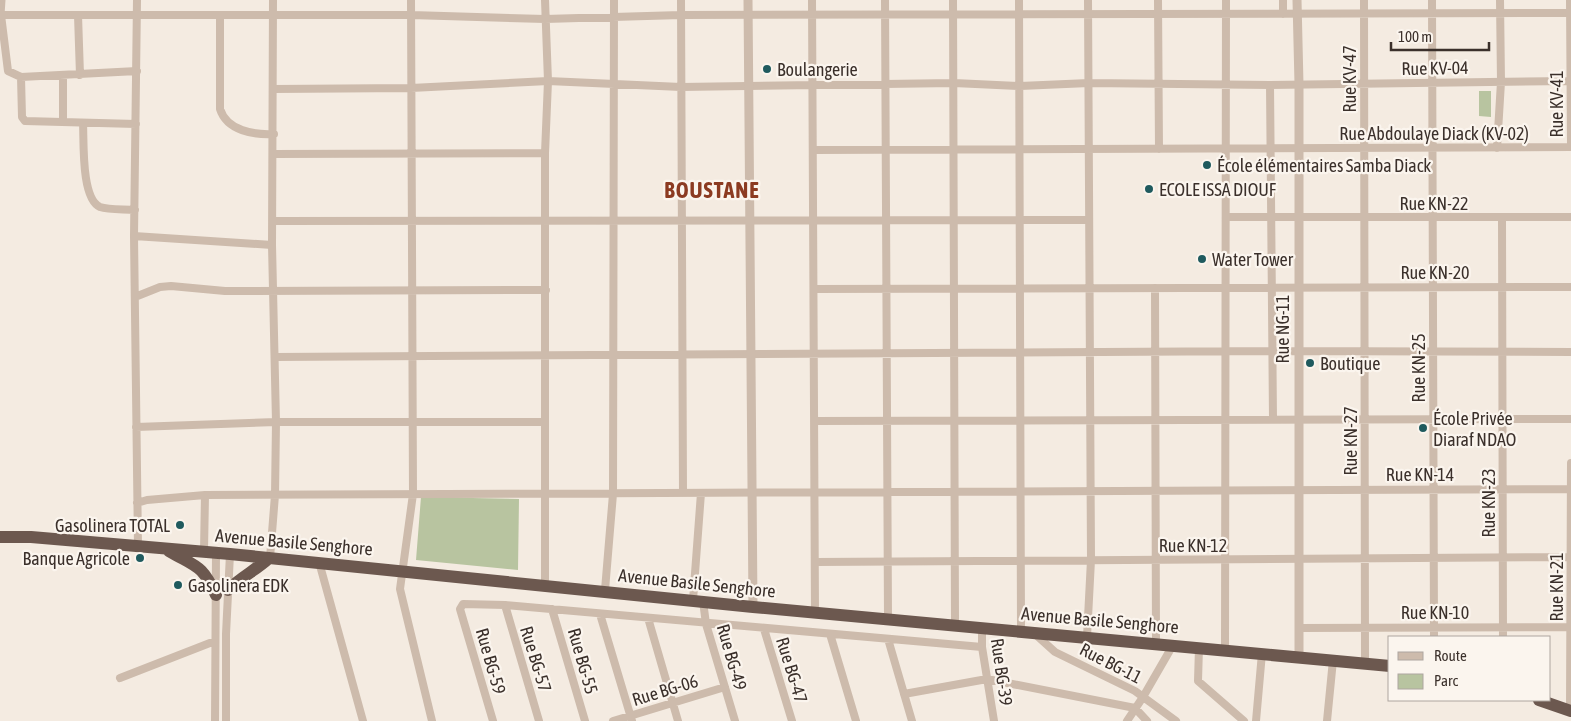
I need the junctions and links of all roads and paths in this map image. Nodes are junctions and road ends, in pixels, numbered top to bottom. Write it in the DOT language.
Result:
graph roads {
  1 [pos="1,0"];
  2 [pos="136,0"];
  3 [pos="273,0"];
  4 [pos="411,0"];
  5 [pos="545,0"];
  6 [pos="614,0"];
  7 [pos="681,0"];
  8 [pos="748,0"];
  9 [pos="812,0"];
  10 [pos="885,0"];
  11 [pos="953,0"];
  12 [pos="1019,0"];
  13 [pos="1088,0"];
  14 [pos="1158,0"];
  15 [pos="1226,0"];
  16 [pos="1283,0"];
  17 [pos="1297,0"];
  18 [pos="1364,0"];
  19 [pos="1432,0"];
  20 [pos="1500,0"];
  21 [pos="1570,0"];
  22 [pos="1500,13"];
  23 [pos="1570,13"];
  24 [pos="748,14"];
  25 [pos="812,14"];
  26 [pos="885,14"];
  27 [pos="953,14"];
  28 [pos="1019,14"];
  29 [pos="1088,14"];
  30 [pos="1158,14"];
  31 [pos="1226,14"];
  32 [pos="1283,14"];
  33 [pos="1297,14"];
  34 [pos="1364,14"];
  35 [pos="1432,14"];
  36 [pos="0,15"];
  37 [pos="78,15"];
  38 [pos="137,15"];
  39 [pos="220,15"];
  40 [pos="273,15"];
  41 [pos="411,15"];
  42 [pos="681,15"];
  43 [pos="614,18"];
  44 [pos="545,19"];
  45 [pos="137,71"];
  46 [pos="80,75"];
  47 [pos="63,76"];
  48 [pos="21,77"];
  49 [pos="548,81"];
  50 [pos="1571,81"];
  51 [pos="954,82"];
  52 [pos="1501,82"];
  53 [pos="1089,83"];
  54 [pos="1432,83"];
  55 [pos="812,84"];
  56 [pos="885,84"];
  57 [pos="1299,84"];
  58 [pos="1364,84"];
  59 [pos="1158,85"];
  60 [pos="1226,85"];
  61 [pos="1270,85"];
  62 [pos="615,86"];
  63 [pos="1020,86"];
  64 [pos="681,87"];
  65 [pos="749,87"];
  66 [pos="411,88"];
  67 [pos="273,89"];
  68 [pos="63,122"];
  69 [pos="83,122"];
  70 [pos="136,124"];
  71 [pos="274,134"];
  72 [pos="1571,147"];
  73 [pos="1298,148"];
  74 [pos="1364,148"];
  75 [pos="1497,148"];
  76 [pos="1089,149"];
  77 [pos="1159,149"];
  78 [pos="1226,149"];
  79 [pos="1270,149"];
  80 [pos="1432,149"];
  81 [pos="813,150"];
  82 [pos="886,150"];
  83 [pos="954,150"];
  84 [pos="1020,150"];
  85 [pos="412,153"];
  86 [pos="545,153"];
  87 [pos="274,154"];
  88 [pos="134,210"];
  89 [pos="1226,217"];
  90 [pos="1271,218"];
  91 [pos="1433,218"];
  92 [pos="1502,218"];
  93 [pos="1571,218"];
  94 [pos="1298,219"];
  95 [pos="1365,219"];
  96 [pos="886,220"];
  97 [pos="954,220"];
  98 [pos="1020,220"];
  99 [pos="1090,220"];
  100 [pos="274,221"];
  101 [pos="412,221"];
  102 [pos="546,221"];
  103 [pos="682,221"];
  104 [pos="750,221"];
  105 [pos="814,221"];
  106 [pos="614,222"];
  107 [pos="134,236"];
  108 [pos="272,245"];
  109 [pos="1433,287"];
  110 [pos="1502,287"];
  111 [pos="1571,287"];
  112 [pos="1021,288"];
  113 [pos="1090,288"];
  114 [pos="1155,288"];
  115 [pos="1226,288"];
  116 [pos="1273,288"];
  117 [pos="1298,288"];
  118 [pos="1365,288"];
  119 [pos="814,289"];
  120 [pos="886,289"];
  121 [pos="954,289"];
  122 [pos="412,290"];
  123 [pos="546,290"];
  124 [pos="274,291"];
  125 [pos="135,297"];
  126 [pos="1272,351"];
  127 [pos="1298,352"];
  128 [pos="1365,352"];
  129 [pos="1433,352"];
  130 [pos="1502,352"];
  131 [pos="1571,352"];
  132 [pos="1090,353"];
  133 [pos="1156,353"];
  134 [pos="1226,353"];
  135 [pos="814,354"];
  136 [pos="887,354"];
  137 [pos="954,354"];
  138 [pos="1021,354"];
  139 [pos="615,355"];
  140 [pos="682,355"];
  141 [pos="751,355"];
  142 [pos="413,356"];
  143 [pos="546,356"];
  144 [pos="275,357"];
  145 [pos="1273,419"];
  146 [pos="1299,419"];
  147 [pos="1365,419"];
  148 [pos="1433,419"];
  149 [pos="1502,419"];
  150 [pos="1571,419"];
  151 [pos="1022,420"];
  152 [pos="1090,420"];
  153 [pos="1156,420"];
  154 [pos="1226,420"];
  155 [pos="814,421"];
  156 [pos="887,421"];
  157 [pos="954,421"];
  158 [pos="276,422"];
  159 [pos="544,422"];
  160 [pos="413,423"];
  161 [pos="136,427"];
  162 [pos="1571,463"];
  163 [pos="1299,489"];
  164 [pos="1365,489"];
  165 [pos="1433,489"];
  166 [pos="1502,489"];
  167 [pos="1571,489"];
  168 [pos="1226,490"];
  169 [pos="1022,491"];
  170 [pos="1091,491"];
  171 [pos="1156,491"];
  172 [pos="754,492"];
  173 [pos="815,492"];
  174 [pos="887,492"];
  175 [pos="955,492"];
  176 [pos="547,493"];
  177 [pos="683,493"];
  178 [pos="701,493"];
  179 [pos="275,494"];
  180 [pos="414,494"];
  181 [pos="613,494"];
  182 [pos="205,495"];
  183 [pos="137,503"];
  184 [pos="0,537"];
  185 [pos="138,546"];
  186 [pos="165,548"];
  187 [pos="210,552"];
  188 [pos="230,554"];
  189 [pos="1503,557"];
  190 [pos="1571,557"];
  191 [pos="270,558"];
  192 [pos="1365,558"];
  193 [pos="1433,558"];
  194 [pos="1226,559"];
  195 [pos="1299,559"];
  196 [pos="1091,560"];
  197 [pos="1157,560"];
  198 [pos="955,561"];
  199 [pos="1022,561"];
  200 [pos="319,562"];
  201 [pos="816,562"];
  202 [pos="888,562"];
  203 [pos="401,570"];
  204 [pos="545,585"];
  205 [pos="228,590"];
  206 [pos="605,590"];
  207 [pos="216,595"];
  208 [pos="698,601"];
  209 [pos="505,605"];
  210 [pos="753,607"];
  211 [pos="552,609"];
  212 [pos="815,612"];
  213 [pos="600,614"];
  214 [pos="648,618"];
  215 [pos="888,618"];
  216 [pos="706,624"];
  217 [pos="955,624"];
  218 [pos="982,627"];
  219 [pos="1503,627"];
  220 [pos="1571,627"];
  221 [pos="1299,628"];
  222 [pos="1365,628"];
  223 [pos="1434,628"];
  224 [pos="764,629"];
  225 [pos="1027,632"];
  226 [pos="830,634"];
  227 [pos="1434,636"];
  228 [pos="1503,636"];
  229 [pos="1087,637"];
  230 [pos="888,639"];
  231 [pos="216,641"];
  232 [pos="1156,644"];
  233 [pos="1173,645"];
  234 [pos="982,647"];
  235 [pos="1199,647"];
  236 [pos="1225,650"];
  237 [pos="1262,653"];
  238 [pos="1299,657"];
  239 [pos="1333,660"];
  240 [pos="1366,663"];
  241 [pos="1388,666"];
  242 [pos="120,678"];
  243 [pos="986,679"];
  244 [pos="725,687"];
  245 [pos="1571,690"];
  246 [pos="904,694"];
  247 [pos="1143,697"];
  248 [pos="1542,701"];
  249 [pos="673,703"];
  250 [pos="1135,708"];
  251 [pos="1571,711"];
  252 [pos="631,718"];
  253 [pos="215,721"];
  254 [pos="226,721"];
  255 [pos="362,721"];
  256 [pos="432,721"];
  257 [pos="493,721"];
  258 [pos="539,721"];
  259 [pos="585,721"];
  260 [pos="613,721"];
  261 [pos="678,721"];
  262 [pos="735,721"];
  263 [pos="792,721"];
  264 [pos="856,721"];
  265 [pos="912,721"];
  266 [pos="994,721"];
  267 [pos="1127,721"];
  268 [pos="1147,721"];
  269 [pos="1176,721"];
  270 [pos="1244,721"];
  271 [pos="1256,721"];
  272 [pos="1328,721"];
  1 -- 36 [label="street"];
  2 -- 38 [label="street"];
  3 -- 40 [label="street"];
  4 -- 41 [label="street"];
  5 -- 44 [label="street"];
  6 -- 43 [label="street"];
  7 -- 42 [label="street"];
  8 -- 24 [label="street"];
  9 -- 25 [label="street"];
  10 -- 26 [label="street"];
  11 -- 27 [label="street"];
  12 -- 28 [label="street"];
  13 -- 29 [label="street"];
  14 -- 30 [label="street"];
  15 -- 31 [label="street"];
  16 -- 32 [label="street"];
  17 -- 33 [label="street, Rue NG-11"];
  18 -- 34 [label="street, Rue KV-47"];
  19 -- 35 [label="street, Rue KN-25"];
  20 -- 22 [label="street"];
  21 -- 23 [label="street, Rue KV-41"];
  22 -- 23 [label="street"];
  22 -- 35 [label="street"];
  22 -- 52 [label="street"];
  23 -- 50 [label="street, Rue KV-41"];
  24 -- 25 [label="street"];
  24 -- 42 [label="street"];
  24 -- 65 [label="street"];
  25 -- 26 [label="street"];
  25 -- 55 [label="street"];
  26 -- 27 [label="street"];
  26 -- 56 [label="street"];
  27 -- 28 [label="street"];
  27 -- 51 [label="street"];
  28 -- 29 [label="street"];
  28 -- 63 [label="street"];
  29 -- 30 [label="street"];
  29 -- 53 [label="street"];
  30 -- 31 [label="street"];
  30 -- 59 [label="street"];
  31 -- 32 [label="street"];
  31 -- 60 [label="street"];
  32 -- 33 [label="street"];
  33 -- 34 [label="street"];
  33 -- 57 [label="street, Rue NG-11"];
  34 -- 35 [label="street"];
  34 -- 58 [label="street, Rue KV-47"];
  35 -- 54 [label="street, Rue KN-25"];
  36 -- 37 [label="street"];
  36 -- 48 [label="street"];
  37 -- 38 [label="street"];
  37 -- 46 [label="street"];
  38 -- 39 [label="street"];
  38 -- 45 [label="street"];
  39 -- 40 [label="street"];
  39 -- 71 [label="street"];
  40 -- 41 [label="street"];
  40 -- 67 [label="street"];
  41 -- 44 [label="street"];
  41 -- 66 [label="street"];
  42 -- 43 [label="street"];
  42 -- 64 [label="street"];
  43 -- 44 [label="street"];
  43 -- 62 [label="street"];
  44 -- 49 [label="street"];
  45 -- 46 [label="street"];
  45 -- 70 [label="street"];
  46 -- 47 [label="street"];
  47 -- 48 [label="street"];
  47 -- 68 [label="street"];
  48 -- 68 [label="street"];
  49 -- 62 [label="street, Rue KV-04"];
  49 -- 66 [label="street, Rue KV-04"];
  49 -- 86 [label="street"];
  50 -- 52 [label="street, Rue KV-04"];
  50 -- 72 [label="street, Rue KV-41"];
  51 -- 56 [label="street, Rue KV-04"];
  51 -- 63 [label="street, Rue KV-04"];
  51 -- 83 [label="street"];
  52 -- 54 [label="street, Rue KV-04"];
  52 -- 75 [label="street"];
  53 -- 59 [label="street, Rue KV-04"];
  53 -- 63 [label="street, Rue KV-04"];
  53 -- 76 [label="street"];
  54 -- 58 [label="street, Rue KV-04"];
  54 -- 80 [label="street, Rue KN-25"];
  55 -- 56 [label="street, Rue KV-04"];
  55 -- 65 [label="street, Rue KV-04"];
  55 -- 81 [label="street"];
  56 -- 82 [label="street"];
  57 -- 58 [label="street, Rue KV-04"];
  57 -- 61 [label="street, Rue KV-04"];
  57 -- 73 [label="street, Rue NG-11"];
  58 -- 74 [label="street, Rue KV-47"];
  59 -- 60 [label="street, Rue KV-04"];
  59 -- 77 [label="street"];
  60 -- 61 [label="street, Rue KV-04"];
  60 -- 78 [label="street"];
  61 -- 79 [label="street"];
  62 -- 64 [label="street, Rue KV-04"];
  62 -- 106 [label="street"];
  63 -- 84 [label="street"];
  64 -- 65 [label="street, Rue KV-04"];
  64 -- 103 [label="street"];
  65 -- 104 [label="street"];
  66 -- 67 [label="street, Rue KV-04"];
  66 -- 85 [label="street"];
  67 -- 71 [label="street"];
  68 -- 69 [label="street"];
  69 -- 70 [label="street"];
  69 -- 88 [label="street"];
  70 -- 88 [label="street"];
  71 -- 87 [label="street"];
  72 -- 75 [label="street, Rue Abdoulaye Diack (KV-02)"];
  73 -- 74 [label="street, Rue Abdoulaye Diack (KV-02)"];
  73 -- 79 [label="street, Rue Abdoulaye Diack (KV-02)"];
  73 -- 94 [label="street, Rue NG-11"];
  74 -- 80 [label="street, Rue Abdoulaye Diack (KV-02)"];
  74 -- 95 [label="street, Rue KV-47"];
  75 -- 80 [label="street, Rue Abdoulaye Diack (KV-02)"];
  76 -- 77 [label="street, Rue Abdoulaye Diack (KV-02)"];
  76 -- 84 [label="street, Rue Abdoulaye Diack (KV-02)"];
  76 -- 99 [label="street"];
  77 -- 78 [label="street, Rue Abdoulaye Diack (KV-02)"];
  78 -- 79 [label="street, Rue Abdoulaye Diack (KV-02)"];
  78 -- 89 [label="street"];
  79 -- 90 [label="street"];
  80 -- 91 [label="street, Rue KN-25"];
  81 -- 82 [label="street, Rue Abdoulaye Diack (KV-02)"];
  81 -- 105 [label="street"];
  82 -- 83 [label="street, Rue Abdoulaye Diack (KV-02)"];
  82 -- 96 [label="street"];
  83 -- 84 [label="street, Rue Abdoulaye Diack (KV-02)"];
  83 -- 97 [label="street"];
  84 -- 98 [label="street"];
  85 -- 86 [label="street"];
  85 -- 87 [label="street"];
  85 -- 101 [label="street"];
  86 -- 102 [label="street"];
  87 -- 100 [label="street"];
  88 -- 107 [label="street"];
  89 -- 90 [label="street, Rue KN-22"];
  89 -- 115 [label="street"];
  90 -- 94 [label="street, Rue KN-22"];
  90 -- 116 [label="street"];
  91 -- 92 [label="street, Rue KN-22"];
  91 -- 95 [label="street, Rue KN-22"];
  91 -- 109 [label="street, Rue KN-25"];
  92 -- 93 [label="street, Rue KN-22"];
  92 -- 110 [label="street, Rue KN-23"];
  94 -- 95 [label="street, Rue KN-22"];
  94 -- 117 [label="street, Rue NG-11"];
  95 -- 118 [label="street, Rue KN-27"];
  96 -- 97 [label="street"];
  96 -- 105 [label="street"];
  96 -- 120 [label="street"];
  97 -- 98 [label="street"];
  97 -- 121 [label="street"];
  98 -- 99 [label="street"];
  98 -- 112 [label="street"];
  99 -- 113 [label="street"];
  100 -- 101 [label="street"];
  100 -- 108 [label="street"];
  101 -- 102 [label="street"];
  101 -- 122 [label="street"];
  102 -- 106 [label="street"];
  102 -- 123 [label="street"];
  103 -- 104 [label="street"];
  103 -- 106 [label="street"];
  103 -- 140 [label="street"];
  104 -- 105 [label="street"];
  104 -- 141 [label="street"];
  105 -- 119 [label="street"];
  106 -- 139 [label="street"];
  107 -- 108 [label="street"];
  107 -- 125 [label="street"];
  108 -- 124 [label="street"];
  109 -- 110 [label="street, Rue KN-20"];
  109 -- 118 [label="street, Rue KN-20"];
  109 -- 129 [label="street, Rue KN-25"];
  110 -- 111 [label="street, Rue KN-20"];
  110 -- 130 [label="street, Rue KN-23"];
  112 -- 113 [label="street, Rue KN-20"];
  112 -- 121 [label="street, Rue KN-20"];
  112 -- 138 [label="street"];
  113 -- 114 [label="street, Rue KN-20"];
  113 -- 132 [label="street"];
  114 -- 115 [label="street, Rue KN-20"];
  114 -- 133 [label="street"];
  115 -- 116 [label="street, Rue KN-20"];
  115 -- 134 [label="street"];
  116 -- 117 [label="street, Rue KN-20"];
  116 -- 126 [label="street"];
  117 -- 118 [label="street, Rue KN-20"];
  117 -- 127 [label="street, Rue NG-11"];
  118 -- 128 [label="street, Rue KN-27"];
  119 -- 120 [label="street, Rue KN-20"];
  119 -- 135 [label="street"];
  120 -- 121 [label="street, Rue KN-20"];
  120 -- 136 [label="street"];
  121 -- 137 [label="street"];
  122 -- 123 [label="street"];
  122 -- 124 [label="street"];
  122 -- 142 [label="street"];
  123 -- 143 [label="street"];
  124 -- 125 [label="street"];
  124 -- 144 [label="street"];
  125 -- 161 [label="street"];
  126 -- 127 [label="street"];
  126 -- 134 [label="street"];
  126 -- 145 [label="street"];
  127 -- 128 [label="street"];
  127 -- 146 [label="street, Rue NG-11"];
  128 -- 129 [label="street"];
  128 -- 147 [label="street, Rue KN-27"];
  129 -- 130 [label="street"];
  129 -- 148 [label="street, Rue KN-25"];
  130 -- 131 [label="street"];
  130 -- 149 [label="street, Rue KN-23"];
  132 -- 133 [label="street"];
  132 -- 138 [label="street"];
  132 -- 152 [label="street"];
  133 -- 134 [label="street"];
  133 -- 153 [label="street"];
  134 -- 154 [label="street"];
  135 -- 136 [label="street"];
  135 -- 141 [label="street"];
  135 -- 155 [label="street"];
  136 -- 137 [label="street"];
  136 -- 156 [label="street"];
  137 -- 138 [label="street"];
  137 -- 157 [label="street"];
  138 -- 151 [label="street"];
  139 -- 140 [label="street"];
  139 -- 143 [label="street"];
  139 -- 181 [label="street"];
  140 -- 141 [label="street"];
  140 -- 177 [label="street"];
  141 -- 172 [label="street"];
  142 -- 143 [label="street"];
  142 -- 144 [label="street"];
  142 -- 160 [label="street"];
  143 -- 159 [label="street"];
  144 -- 158 [label="street"];
  145 -- 146 [label="street"];
  145 -- 154 [label="street"];
  146 -- 147 [label="street"];
  146 -- 163 [label="street, Rue NG-11"];
  147 -- 148 [label="street"];
  147 -- 164 [label="street, Rue KN-27"];
  148 -- 149 [label="street"];
  148 -- 165 [label="street, Rue KN-25"];
  149 -- 150 [label="street"];
  149 -- 166 [label="street, Rue KN-23"];
  151 -- 152 [label="street"];
  151 -- 157 [label="street"];
  151 -- 169 [label="street"];
  152 -- 153 [label="street"];
  152 -- 170 [label="street"];
  153 -- 154 [label="street"];
  153 -- 171 [label="street"];
  154 -- 168 [label="street"];
  155 -- 156 [label="street"];
  155 -- 173 [label="street"];
  156 -- 157 [label="street"];
  156 -- 174 [label="street"];
  157 -- 175 [label="street"];
  158 -- 160 [label="street"];
  158 -- 161 [label="street"];
  158 -- 179 [label="street"];
  159 -- 160 [label="street"];
  159 -- 176 [label="street"];
  160 -- 180 [label="street"];
  161 -- 183 [label="street"];
  162 -- 167 [label="street, Rue KN-21"];
  163 -- 164 [label="street, Rue KN-14"];
  163 -- 168 [label="street, Rue KN-14"];
  163 -- 195 [label="street, Rue NG-11"];
  164 -- 165 [label="street, Rue KN-14"];
  164 -- 192 [label="street, Rue KN-27"];
  165 -- 166 [label="street, Rue KN-14"];
  165 -- 193 [label="street, Rue KN-25"];
  166 -- 167 [label="street, Rue KN-14"];
  166 -- 189 [label="street, Rue KN-23"];
  167 -- 190 [label="street, Rue KN-21"];
  168 -- 171 [label="street, Rue KN-14"];
  168 -- 194 [label="street"];
  169 -- 170 [label="street, Rue KN-14"];
  169 -- 175 [label="street, Rue KN-14"];
  169 -- 199 [label="street"];
  170 -- 171 [label="street, Rue KN-14"];
  170 -- 196 [label="street"];
  171 -- 197 [label="street"];
  172 -- 173 [label="street, Rue KN-14"];
  172 -- 178 [label="street, Rue KN-14"];
  172 -- 210 [label="street"];
  173 -- 174 [label="street, Rue KN-14"];
  173 -- 201 [label="street"];
  174 -- 175 [label="street, Rue KN-14"];
  174 -- 202 [label="street"];
  175 -- 198 [label="street"];
  176 -- 180 [label="street, Rue KN-14"];
  176 -- 181 [label="street, Rue KN-14"];
  176 -- 204 [label="street"];
  177 -- 178 [label="street, Rue KN-14"];
  177 -- 181 [label="street, Rue KN-14"];
  178 -- 208 [label="street, Rue BG-49"];
  179 -- 180 [label="street, Rue KN-14"];
  179 -- 182 [label="street, Rue KN-14"];
  179 -- 191 [label="street"];
  180 -- 203 [label="street"];
  181 -- 206 [label="street"];
  182 -- 183 [label="street, Rue KN-14"];
  182 -- 187 [label="street"];
  183 -- 185 [label="street"];
  184 -- 185 [label="highway, Avenue Basile Senghore"];
  185 -- 186 [label="highway, Avenue Basile Senghore"];
  186 -- 187 [label="highway, Avenue Basile Senghore"];
  186 -- 207 [label="highway"];
  187 -- 188 [label="highway, Avenue Basile Senghore"];
  187 -- 207 [label="street"];
  188 -- 191 [label="highway, Avenue Basile Senghore"];
  188 -- 205 [label="street"];
  189 -- 190 [label="street, Rue KN-12"];
  189 -- 193 [label="street, Rue KN-12"];
  189 -- 219 [label="street, Rue KN-23"];
  190 -- 220 [label="street, Rue KN-21"];
  191 -- 200 [label="highway, Avenue Basile Senghore"];
  191 -- 205 [label="highway"];
  192 -- 193 [label="street, Rue KN-12"];
  192 -- 195 [label="street, Rue KN-12"];
  192 -- 222 [label="street, Rue KN-27"];
  193 -- 223 [label="street, Rue KN-25"];
  194 -- 195 [label="street, Rue KN-12"];
  194 -- 197 [label="street, Rue KN-12"];
  194 -- 236 [label="street"];
  195 -- 221 [label="street, Rue NG-11"];
  196 -- 197 [label="street, Rue KN-12"];
  196 -- 199 [label="street, Rue KN-12"];
  196 -- 229 [label="street"];
  197 -- 232 [label="street"];
  198 -- 199 [label="street, Rue KN-12"];
  198 -- 202 [label="street, Rue KN-12"];
  198 -- 217 [label="street"];
  199 -- 225 [label="street"];
  200 -- 203 [label="highway, Avenue Basile Senghore"];
  200 -- 255 [label="street"];
  201 -- 202 [label="street, Rue KN-12"];
  201 -- 212 [label="street"];
  202 -- 215 [label="street"];
  203 -- 204 [label="highway, Avenue Basile Senghore"];
  203 -- 256 [label="street"];
  204 -- 206 [label="highway, Avenue Basile Senghore"];
  205 -- 254 [label="street"];
  206 -- 208 [label="highway, Avenue Basile Senghore"];
  207 -- 231 [label="street"];
  208 -- 210 [label="highway, Avenue Basile Senghore"];
  208 -- 216 [label="street, Rue BG-49"];
  209 -- 211 [label="street"];
  209 -- 257 [label="street, Rue BG-59"];
  209 -- 258 [label="street, Rue BG-57"];
  210 -- 212 [label="highway, Avenue Basile Senghore"];
  211 -- 213 [label="street"];
  211 -- 259 [label="street, Rue BG-55"];
  212 -- 215 [label="highway, Avenue Basile Senghore"];
  213 -- 214 [label="street"];
  213 -- 252 [label="street"];
  214 -- 216 [label="street"];
  214 -- 249 [label="street"];
  215 -- 217 [label="highway, Avenue Basile Senghore"];
  216 -- 224 [label="street"];
  216 -- 244 [label="street, Rue BG-49"];
  217 -- 218 [label="highway, Avenue Basile Senghore"];
  218 -- 225 [label="highway, Avenue Basile Senghore"];
  218 -- 234 [label="street, Rue BG-39"];
  219 -- 220 [label="street, Rue KN-10"];
  219 -- 223 [label="street, Rue KN-10"];
  219 -- 228 [label="street, Rue KN-23"];
  220 -- 245 [label="street, Rue KN-21"];
  221 -- 222 [label="street, Rue KN-10"];
  221 -- 238 [label="street, Rue NG-11"];
  222 -- 223 [label="street, Rue KN-10"];
  222 -- 240 [label="street, Rue KN-27"];
  223 -- 227 [label="street, Rue KN-25"];
  224 -- 226 [label="street"];
  224 -- 263 [label="street, Rue BG-47"];
  225 -- 229 [label="highway, Avenue Basile Senghore"];
  225 -- 247 [label="street, Rue BG-11"];
  226 -- 230 [label="street"];
  226 -- 264 [label="street"];
  229 -- 232 [label="highway, Avenue Basile Senghore"];
  230 -- 234 [label="street"];
  230 -- 246 [label="street"];
  231 -- 242 [label="street"];
  231 -- 253 [label="street"];
  232 -- 233 [label="highway, Avenue Basile Senghore"];
  233 -- 235 [label="highway, Avenue Basile Senghore"];
  233 -- 247 [label="street"];
  234 -- 243 [label="street, Rue BG-39"];
  235 -- 236 [label="highway, Avenue Basile Senghore"];
  235 -- 270 [label="street"];
  236 -- 237 [label="highway, Avenue Basile Senghore"];
  237 -- 238 [label="highway, Avenue Basile Senghore"];
  237 -- 271 [label="street"];
  238 -- 239 [label="highway, Avenue Basile Senghore"];
  239 -- 240 [label="highway, Avenue Basile Senghore"];
  239 -- 272 [label="street"];
  240 -- 241 [label="highway, Avenue Basile Senghore"];
  243 -- 246 [label="street"];
  243 -- 250 [label="street"];
  243 -- 266 [label="street, Rue BG-39"];
  244 -- 249 [label="street, Rue BG-06"];
  244 -- 262 [label="street, Rue BG-49"];
  245 -- 251 [label="street, Rue KN-21"];
  246 -- 265 [label="street"];
  247 -- 250 [label="street"];
  247 -- 269 [label="street, Rue BG-11"];
  248 -- 251 [label="highway"];
  249 -- 252 [label="street, Rue BG-06"];
  249 -- 261 [label="street"];
  250 -- 267 [label="street"];
  250 -- 268 [label="street"];
  252 -- 260 [label="street, Rue BG-06"];
}
